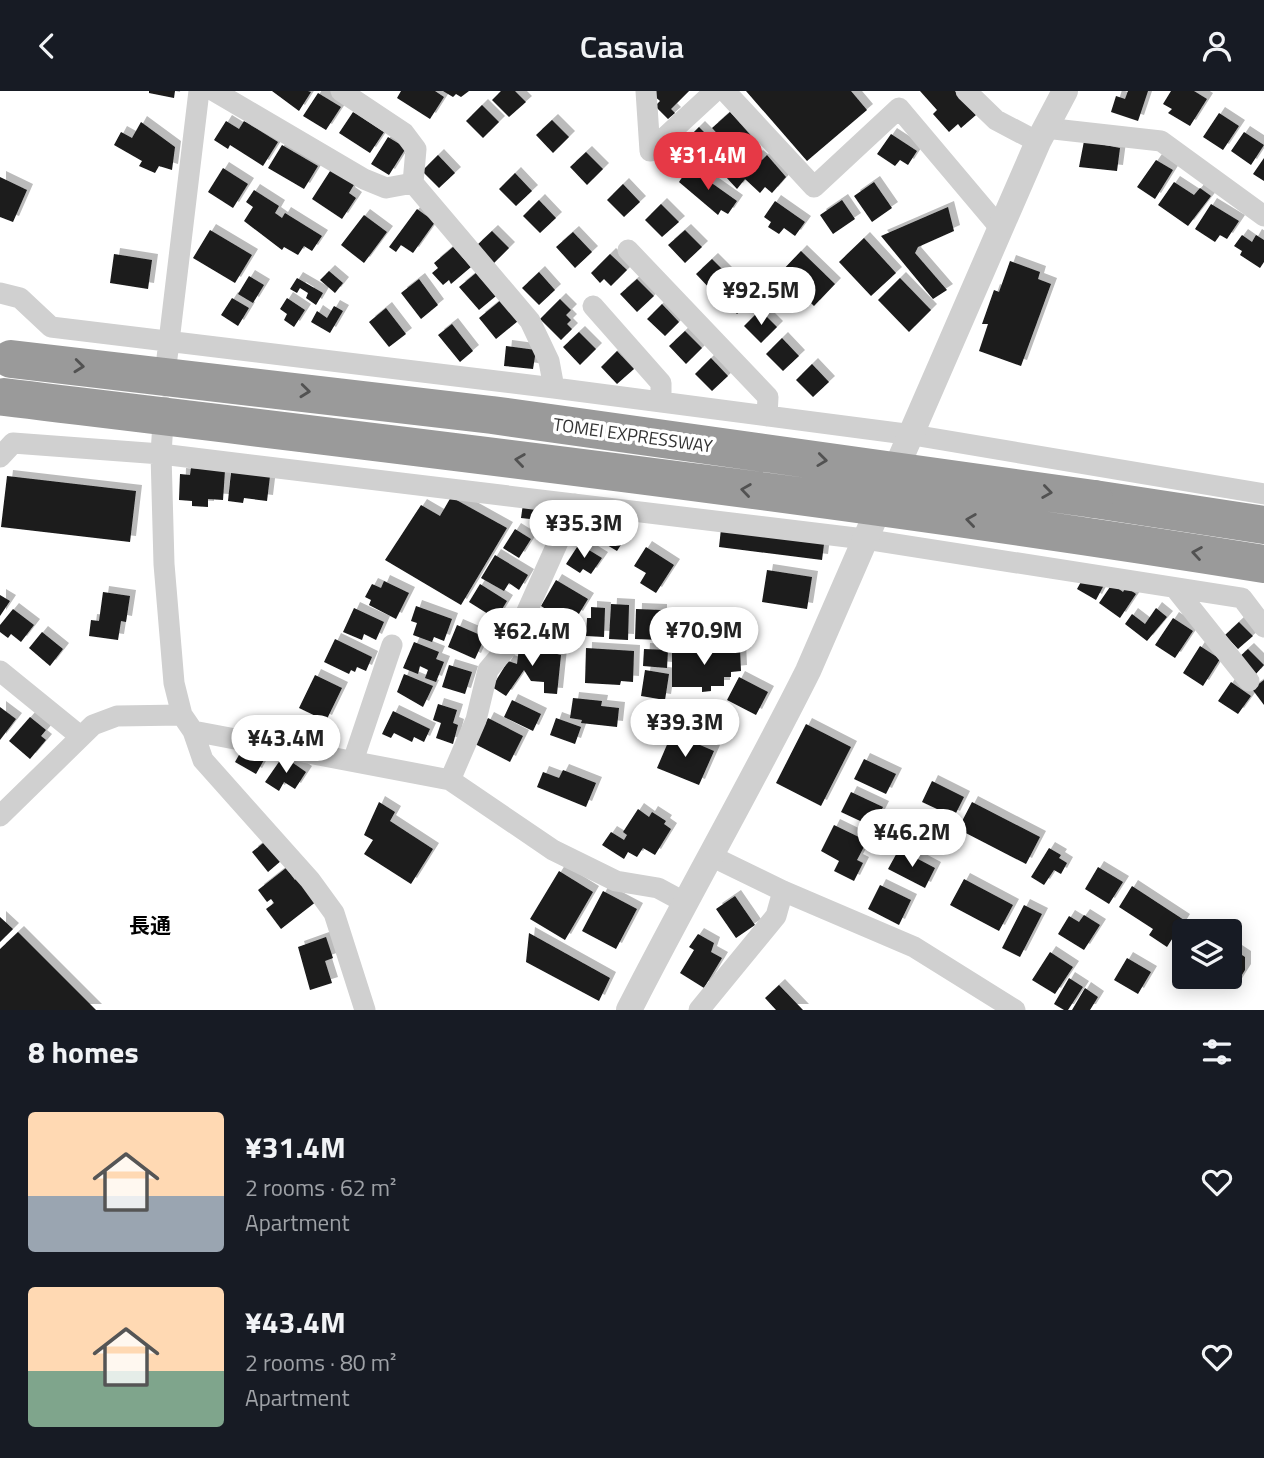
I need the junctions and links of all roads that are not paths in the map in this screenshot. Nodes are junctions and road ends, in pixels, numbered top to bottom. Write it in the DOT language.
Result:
graph roads {
  1 [pos="199,91"];
  2 [pos="214,91"];
  3 [pos="341,91"];
  4 [pos="646,91"];
  5 [pos="715,91"];
  6 [pos="725,91"];
  7 [pos="966,91"];
  8 [pos="1067,95"];
  9 [pos="1042,135"];
  10 [pos="413,183"];
  11 [pos="1264,216"];
  12 [pos="1001,229"];
  13 [pos="628,250"];
  14 [pos="0,293"];
  15 [pos="593,306"];
  16 [pos="168,343"];
  17 [pos="6,358"];
  18 [pos="554,388"];
  19 [pos="2,397"];
  20 [pos="661,402"];
  21 [pos="767,416"];
  22 [pos="912,435"];
  23 [pos="161,454"];
  24 [pos="0,457"];
  25 [pos="1264,494"];
  26 [pos="575,504"];
  27 [pos="1264,525"];
  28 [pos="864,539"];
  29 [pos="1264,563"];
  30 [pos="1175,588"];
  31 [pos="1264,627"];
  32 [pos="392,645"];
  33 [pos="0,671"];
  34 [pos="1249,681"];
  35 [pos="187,723"];
  36 [pos="80,736"];
  37 [pos="353,761"];
  38 [pos="450,780"];
  39 [pos="0,816"];
  40 [pos="709,855"];
  41 [pos="783,891"];
  42 [pos="684,901"];
  43 [pos="365,1010"];
  44 [pos="629,1010"];
  45 [pos="698,1010"];
  46 [pos="1015,1010"];
  1 -- 16 [label="street"];
  2 -- 10 [label="street"];
  3 -- 10 [label="street"];
  4 -- 5 [label="street"];
  6 -- 12 [label="street"];
  7 -- 9 [label="street"];
  8 -- 9 [label="street"];
  9 -- 11 [label="street"];
  9 -- 12 [label="street"];
  10 -- 18 [label="street"];
  12 -- 22 [label="street"];
  13 -- 21 [label="street"];
  14 -- 16 [label="street"];
  15 -- 20 [label="street"];
  16 -- 18 [label="street"];
  16 -- 23 [label="street"];
  17 -- 27 [label="highway, TOMEI EXPRESSWAY, one-way, bridge"];
  18 -- 20 [label="street"];
  29 -- 19 [label="highway, one-way, bridge"];
  20 -- 21 [label="street"];
  21 -- 22 [label="street"];
  22 -- 25 [label="street"];
  22 -- 28 [label="street"];
  23 -- 24 [label="street"];
  23 -- 26 [label="street"];
  23 -- 35 [label="street"];
  26 -- 28 [label="street"];
  26 -- 38 [label="street"];
  28 -- 30 [label="street"];
  28 -- 40 [label="street"];
  30 -- 31 [label="street"];
  30 -- 34 [label="street"];
  32 -- 37 [label="street"];
  33 -- 36 [label="street"];
  35 -- 36 [label="street"];
  35 -- 37 [label="street"];
  35 -- 43 [label="street"];
  36 -- 39 [label="street"];
  37 -- 38 [label="street"];
  38 -- 42 [label="street"];
  40 -- 41 [label="street"];
  40 -- 42 [label="street"];
  41 -- 45 [label="street"];
  41 -- 46 [label="street"];
  42 -- 44 [label="street"];
}
